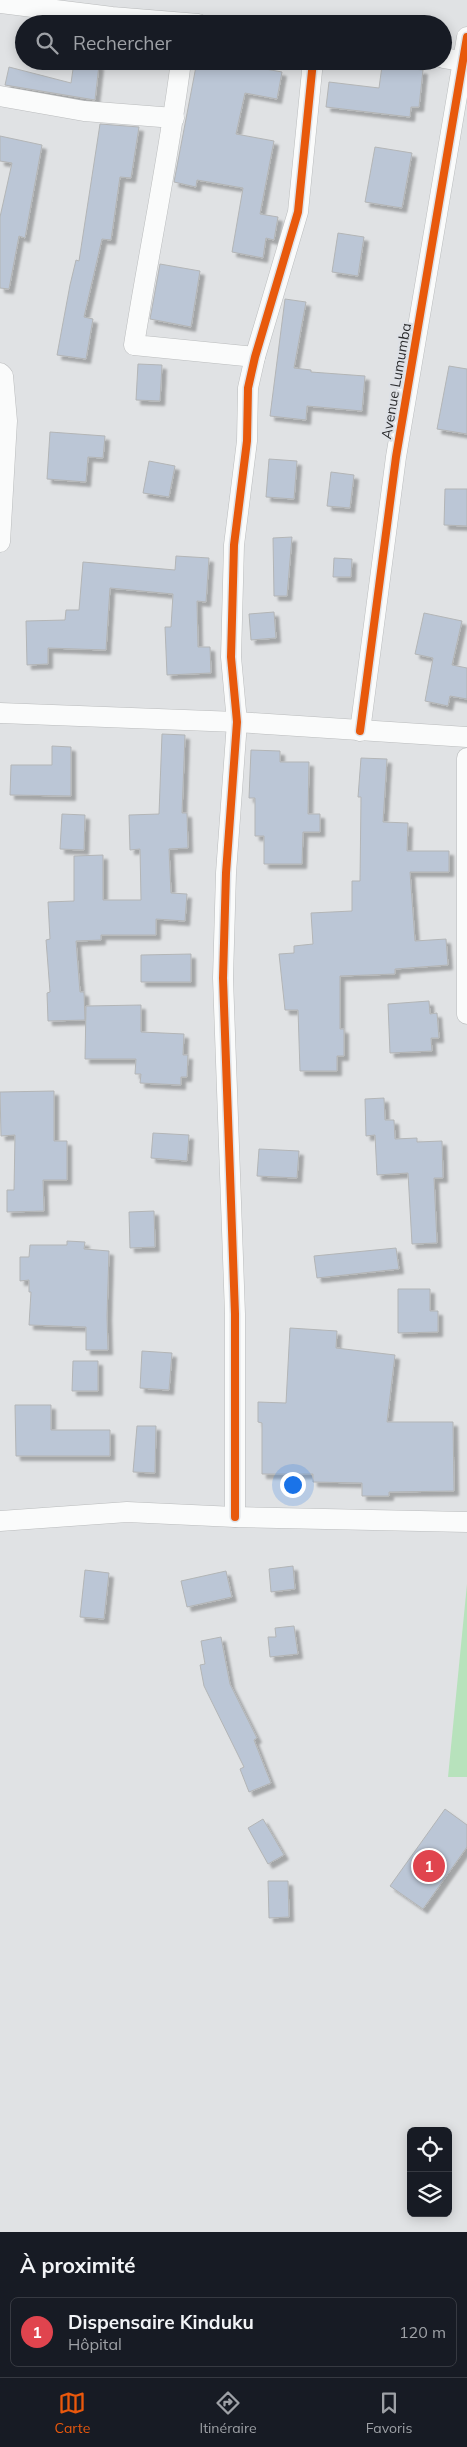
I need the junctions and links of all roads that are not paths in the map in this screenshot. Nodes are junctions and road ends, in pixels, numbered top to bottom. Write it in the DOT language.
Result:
graph roads {
  1 [pos="0,3"];
  2 [pos="96,15"];
  3 [pos="467,38"];
  4 [pos="452,60"];
  5 [pos="465,62"];
  6 [pos="180,70"];
  7 [pos="312,70"];
  8 [pos="0,96"];
  9 [pos="174,118"];
  10 [pos="255,357"];
  11 [pos="0,373"];
  12 [pos="0,542"];
  13 [pos="0,713"];
  14 [pos="237,722"];
  15 [pos="360,731"];
  16 [pos="467,736"];
  17 [pos="467,758"];
  18 [pos="467,1014"];
  19 [pos="0,1517"];
  20 [pos="235,1517"];
  21 [pos="467,1522"];
  1 -- 2 [label="street"];
  3 -- 5 [label="street, Avenue Lumumba"];
  4 -- 5 [label="street"];
  5 -- 15 [label="street, Avenue Lumumba"];
  6 -- 9 [label="street"];
  7 -- 10 [label="street"];
  8 -- 9 [label="street"];
  9 -- 10 [label="street"];
  10 -- 14 [label="street"];
  11 -- 12 [label="street"];
  13 -- 14 [label="street"];
  14 -- 15 [label="street"];
  14 -- 20 [label="street"];
  15 -- 16 [label="street"];
  17 -- 18 [label="street"];
  19 -- 20 [label="street"];
  20 -- 21 [label="street"];
}
